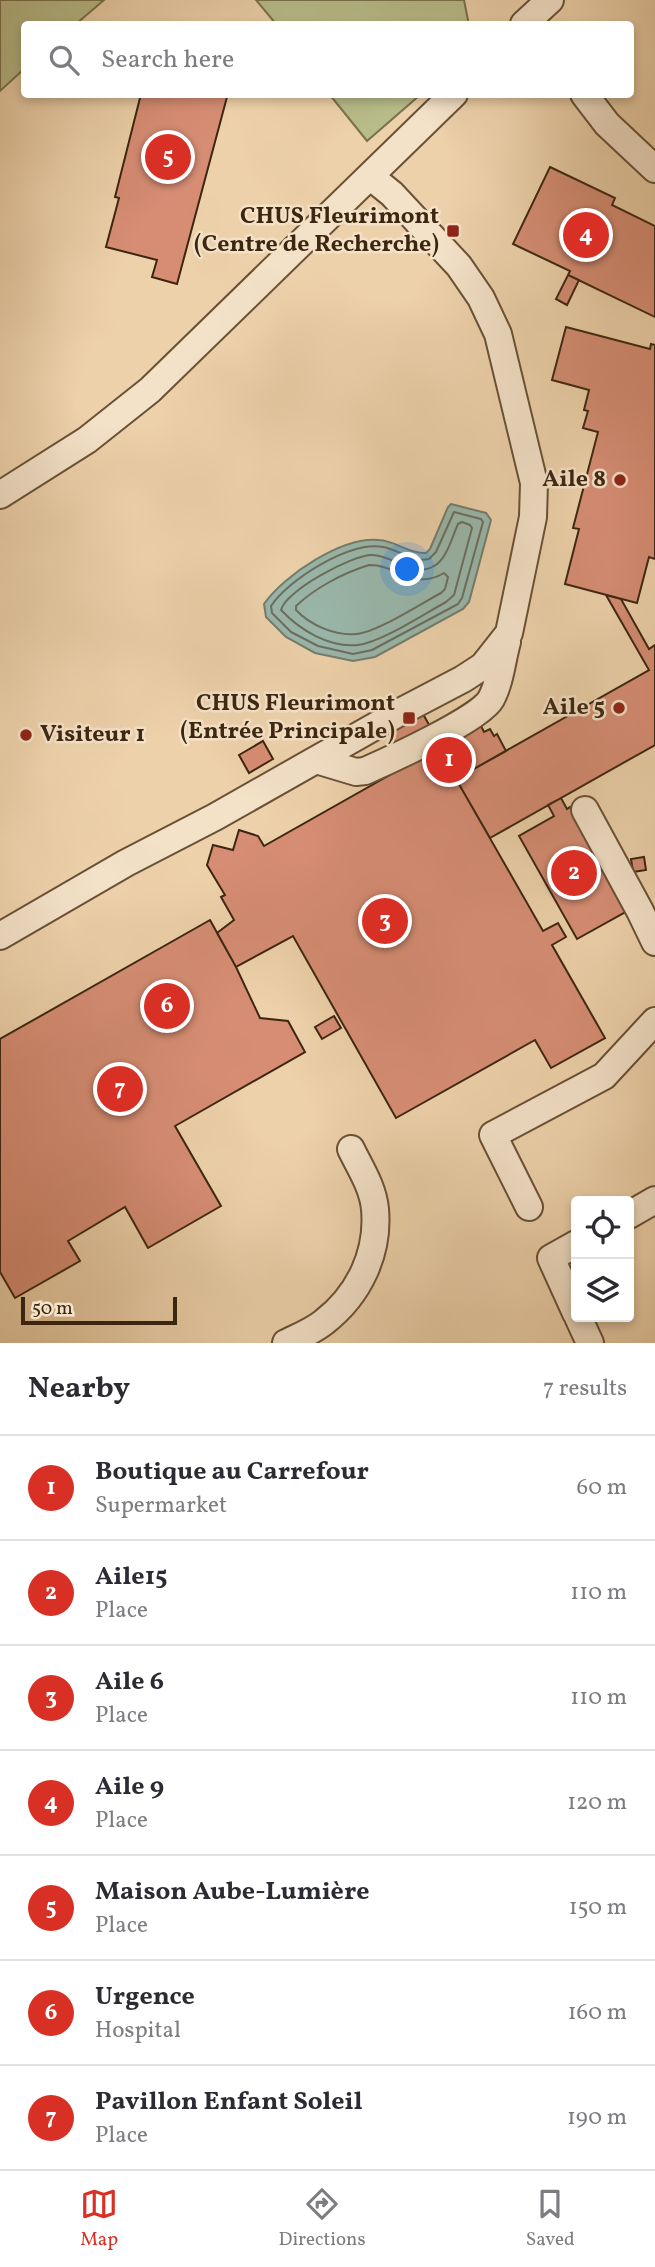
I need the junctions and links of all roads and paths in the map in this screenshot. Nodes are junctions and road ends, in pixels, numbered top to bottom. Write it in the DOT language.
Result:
graph roads {
  1 [pos="550,0"];
  2 [pos="531,21"];
  3 [pos="450,98"];
  4 [pos="587,98"];
  5 [pos="655,169"];
  6 [pos="371,177"];
  7 [pos="0,495"];
  8 [pos="509,633"];
  9 [pos="316,760"];
  10 [pos="585,810"];
  11 [pos="0,936"];
  12 [pos="655,942"];
  13 [pos="0,954"];
  14 [pos="655,1021"];
  15 [pos="351,1149"];
  16 [pos="655,1200"];
  17 [pos="528,1207"];
  18 [pos="634,1212"];
  19 [pos="571,1247"];
  20 [pos="571,1302"];
  21 [pos="580,1322"];
  22 [pos="286,1343"];
  23 [pos="590,1343"];
  1 -- 2 [label="lane"];
  3 -- 6 [label="lane"];
  4 -- 5 [label="lane"];
  6 -- 7 [label="lane"];
  6 -- 8 [label="lane"];
  8 -- 9 [label="lane"];
  8 -- 9 [label="lane"];
  9 -- 11 [label="lane"];
  9 -- 13 [label="lane"];
  10 -- 12 [label="lane"];
  14 -- 17 [label="lane"];
  15 -- 22 [label="lane"];
  16 -- 18 [label="lane"];
  19 -- 20 [label="lane"];
  21 -- 23 [label="lane"];
}
